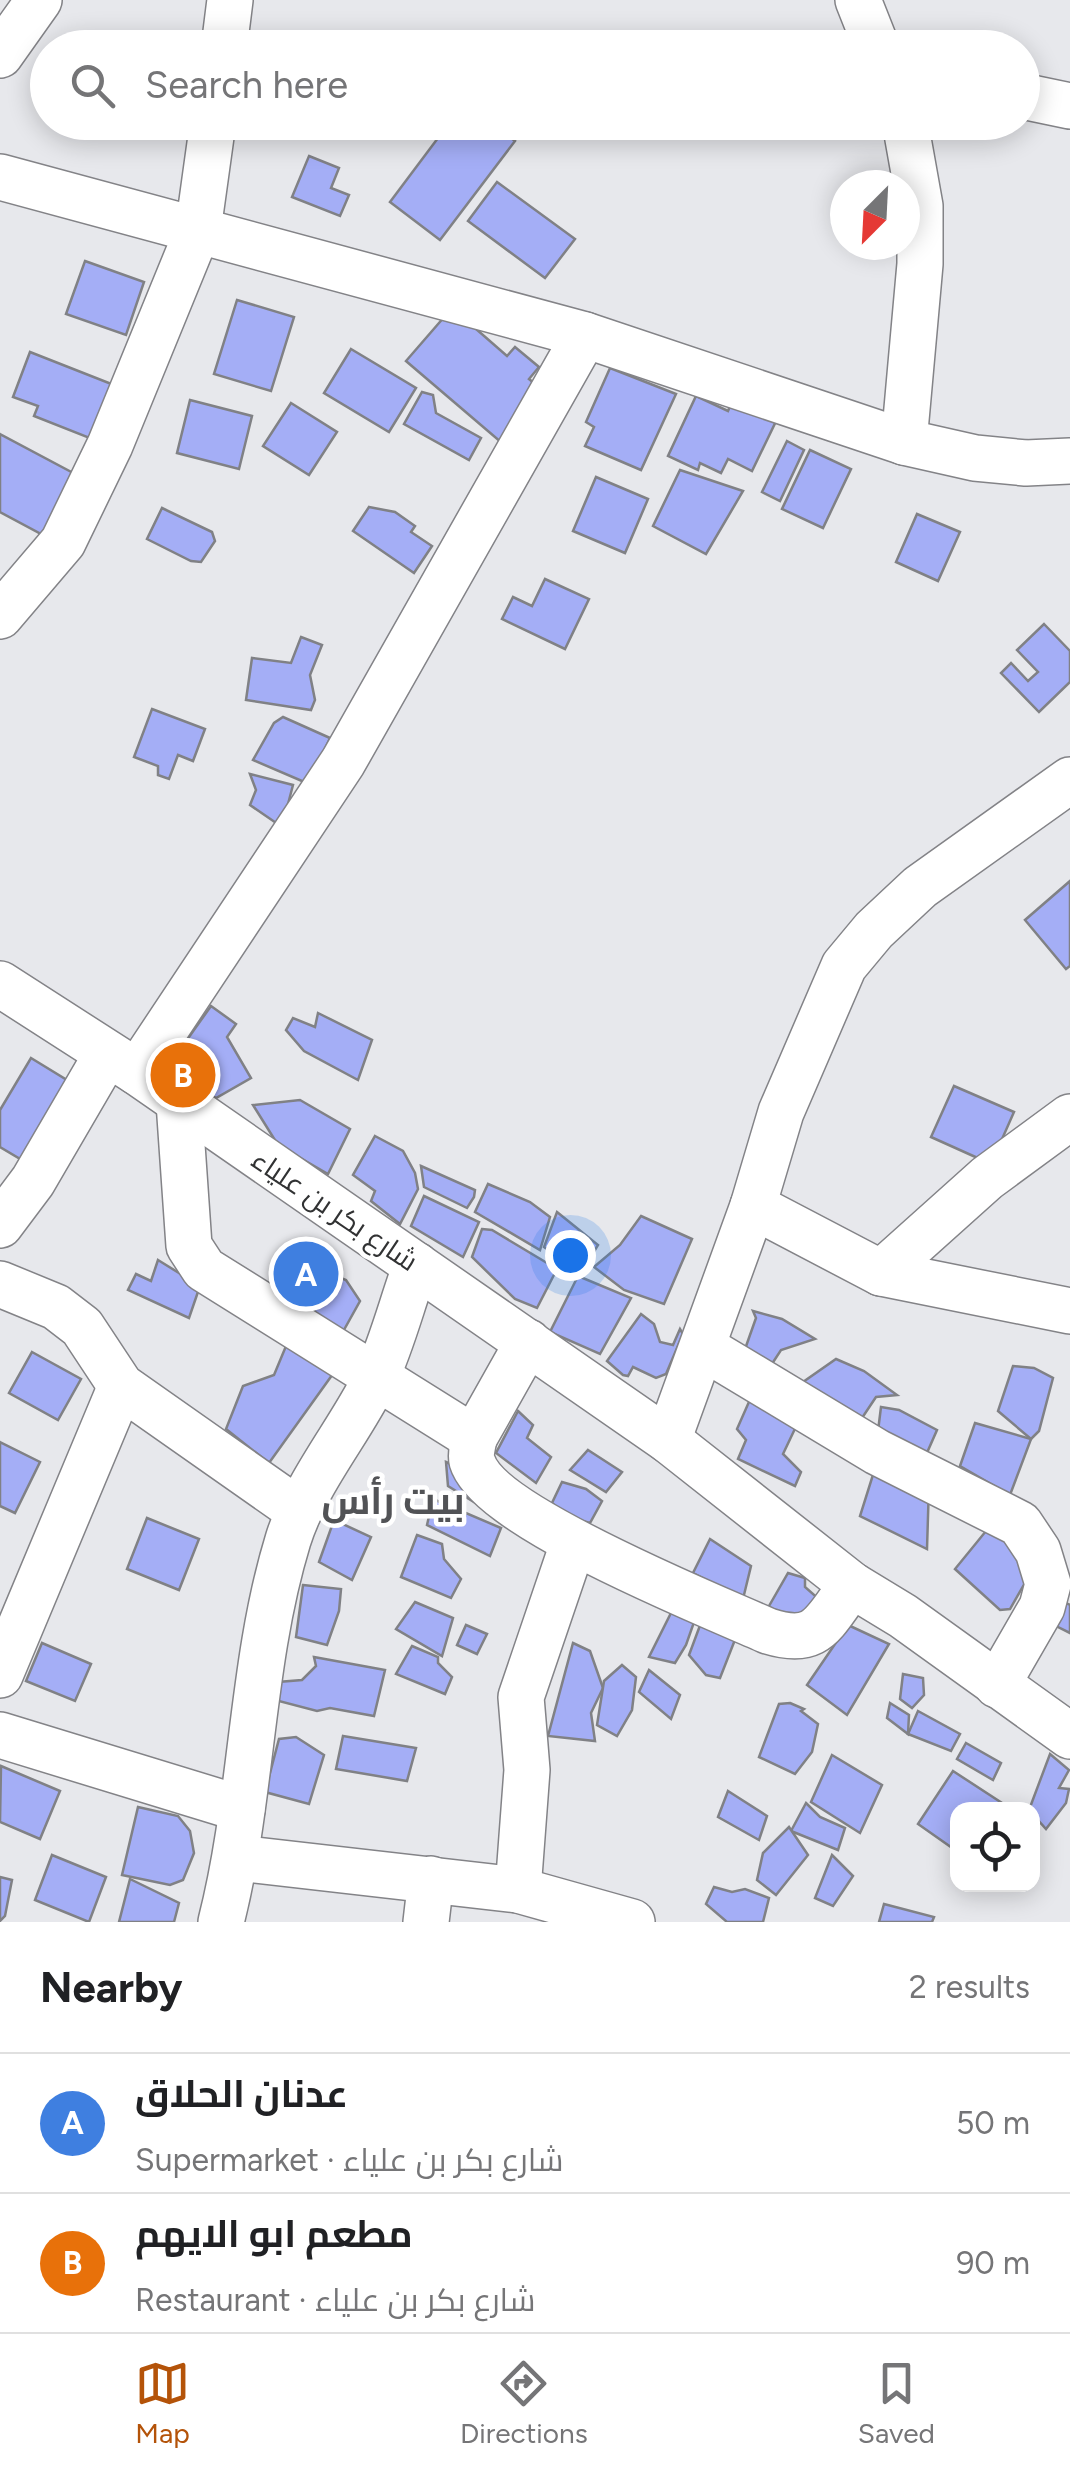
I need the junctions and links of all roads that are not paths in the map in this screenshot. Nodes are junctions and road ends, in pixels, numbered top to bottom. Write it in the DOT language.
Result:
graph roads {
  1 [pos="38,0"];
  2 [pos="230,0"];
  3 [pos="858,0"];
  4 [pos="226,30"];
  5 [pos="870,30"];
  6 [pos="0,56"];
  7 [pos="1040,100"];
  8 [pos="1070,106"];
  9 [pos="210,140"];
  10 [pos="908,140"];
  11 [pos="0,177"];
  12 [pos="198,230"];
  13 [pos="585,336"];
  14 [pos="904,442"];
  15 [pos="1070,461"];
  16 [pos="0,616"];
  17 [pos="1070,780"];
  18 [pos="0,984"];
  19 [pos="122,1063"];
  20 [pos="178,1102"];
  21 [pos="1070,1117"];
  22 [pos="754,1206"];
  23 [pos="0,1226"];
  24 [pos="416,1265"];
  25 [pos="881,1273"];
  26 [pos="0,1284"];
  27 [pos="1070,1311"];
  28 [pos="528,1342"];
  29 [pos="704,1348"];
  30 [pos="376,1378"];
  31 [pos="122,1386"];
  32 [pos="474,1438"];
  33 [pos="668,1440"];
  34 [pos="300,1511"];
  35 [pos="572,1544"];
  36 [pos="852,1585"];
  37 [pos="0,1676"];
  38 [pos="998,1685"];
  39 [pos="0,1736"];
  40 [pos="1070,1736"];
  41 [pos="242,1809"];
  42 [pos="237,1858"];
  43 [pos="518,1890"];
  44 [pos="428,1901"];
  45 [pos="588,1914"];
  46 [pos="221,1922"];
  47 [pos="632,1922"];
  1 -- 6 [label="street"];
  2 -- 4 [label="street"];
  3 -- 5 [label="street"];
  7 -- 8 [label="street"];
  9 -- 12 [label="street"];
  10 -- 14 [label="street"];
  11 -- 12 [label="street"];
  12 -- 13 [label="street"];
  12 -- 16 [label="street"];
  13 -- 14 [label="street"];
  13 -- 19 [label="street"];
  14 -- 15 [label="street"];
  17 -- 22 [label="street"];
  18 -- 19 [label="street, شارع بكر بن علياء"];
  19 -- 20 [label="street, شارع بكر بن علياء"];
  19 -- 23 [label="street"];
  20 -- 24 [label="street, شارع بكر بن علياء"];
  20 -- 30 [label="street"];
  21 -- 25 [label="street"];
  22 -- 25 [label="street"];
  22 -- 29 [label="street"];
  24 -- 28 [label="street, شارع بكر بن علياء"];
  24 -- 30 [label="street"];
  25 -- 27 [label="street"];
  26 -- 31 [label="street"];
  28 -- 32 [label="street"];
  28 -- 33 [label="street, شارع بكر بن علياء"];
  29 -- 33 [label="street"];
  29 -- 38 [label="street"];
  30 -- 32 [label="street"];
  30 -- 34 [label="street"];
  31 -- 34 [label="street"];
  31 -- 37 [label="street"];
  32 -- 35 [label="street"];
  33 -- 36 [label="street, شارع بكر بن علياء"];
  34 -- 41 [label="street"];
  35 -- 36 [label="street"];
  35 -- 43 [label="street"];
  36 -- 38 [label="street, شارع بكر بن علياء"];
  38 -- 40 [label="street, شارع بكر بن علياء"];
  39 -- 41 [label="street"];
  41 -- 42 [label="street"];
  42 -- 44 [label="street"];
  42 -- 46 [label="street"];
  43 -- 44 [label="street"];
  43 -- 45 [label="street"];
  45 -- 47 [label="street"];
}
